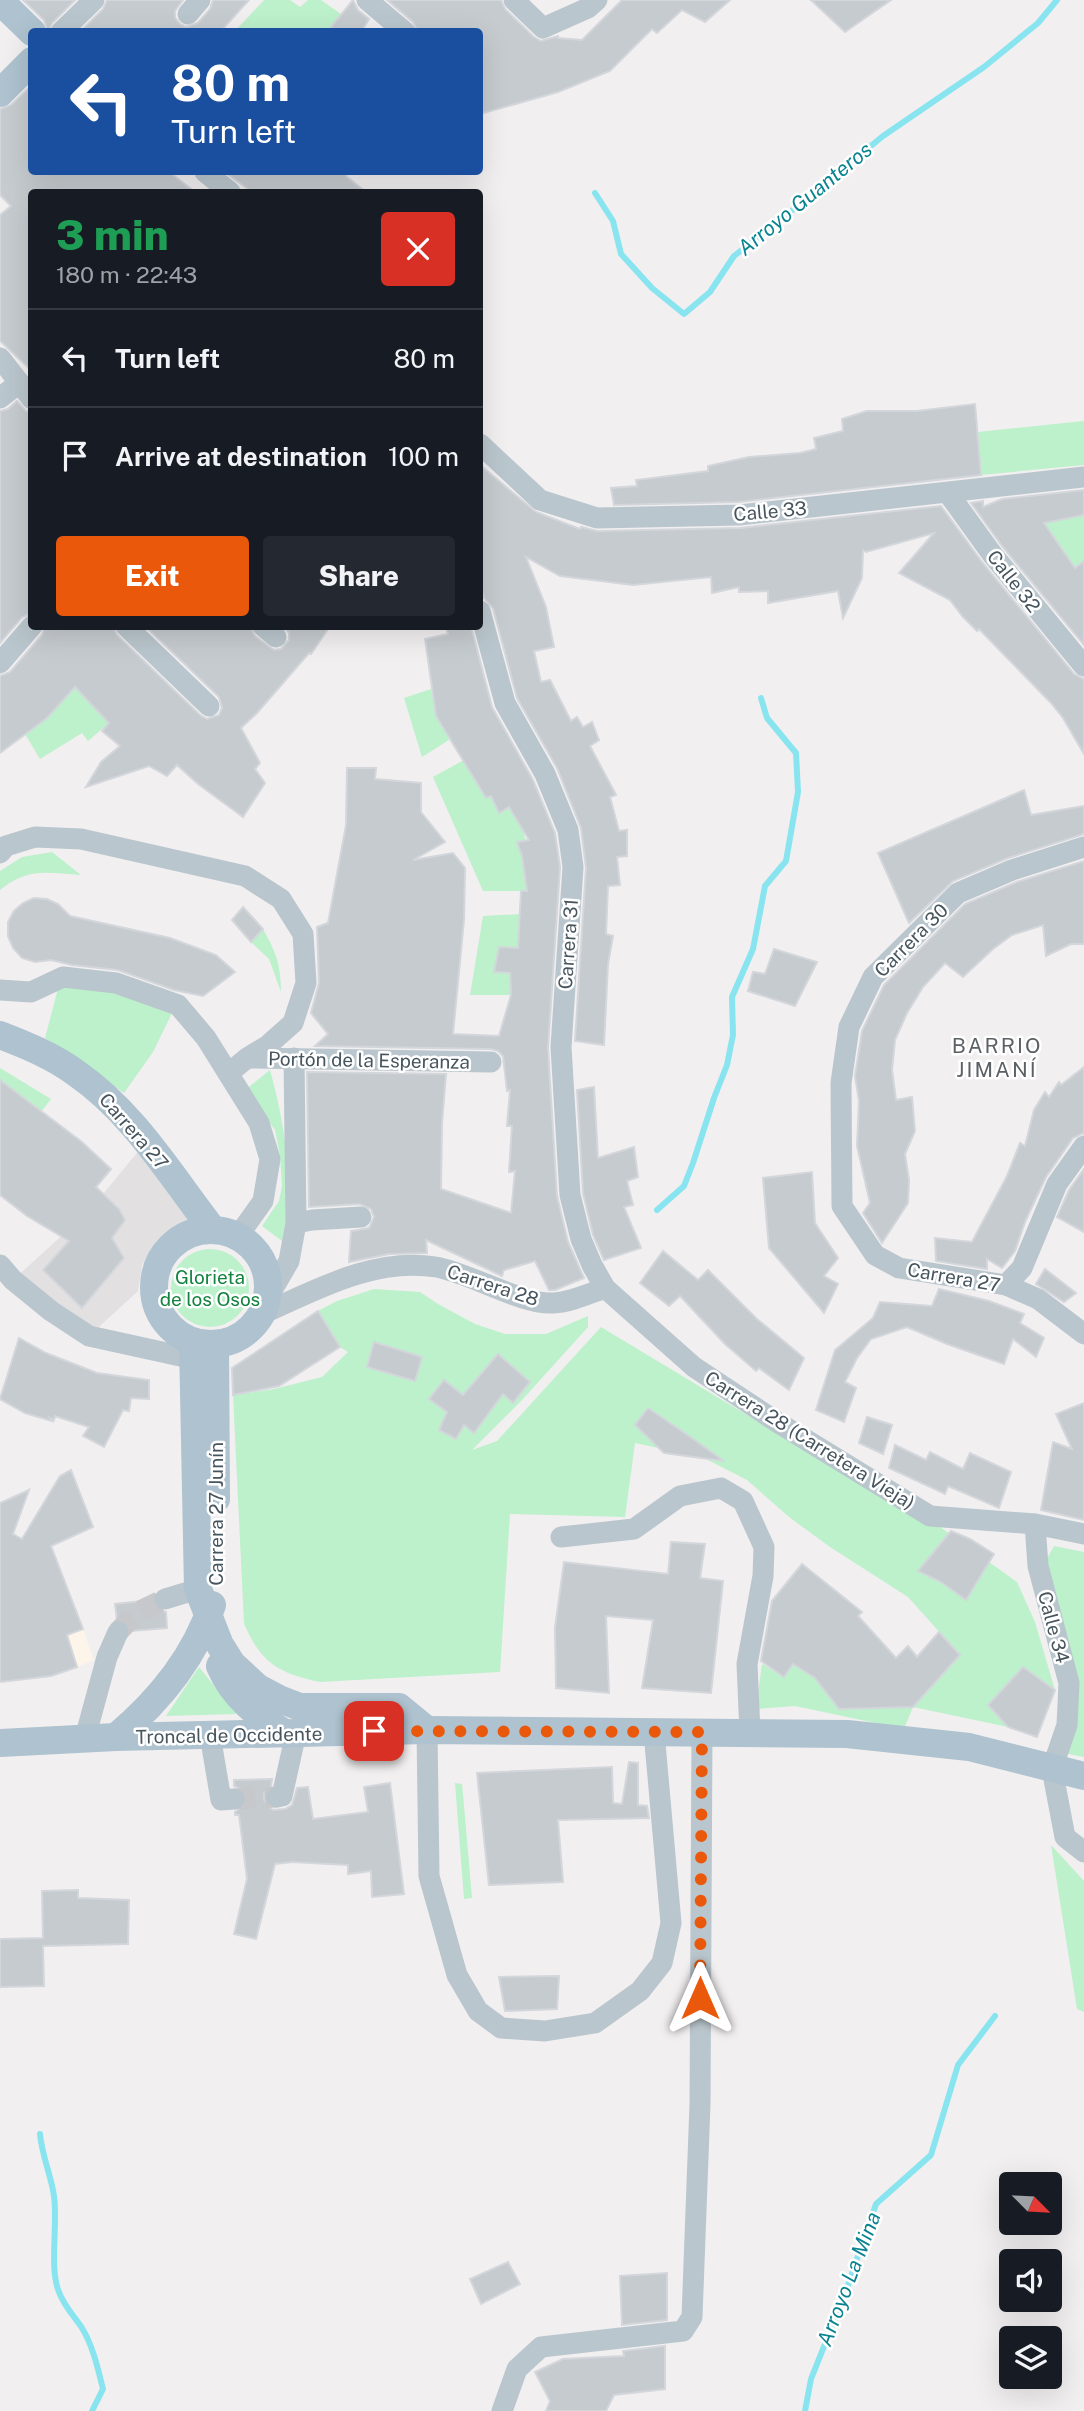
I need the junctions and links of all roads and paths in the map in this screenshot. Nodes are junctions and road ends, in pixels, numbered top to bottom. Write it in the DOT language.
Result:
graph roads {
  1 [pos="94,0"];
  2 [pos="367,0"];
  3 [pos="514,0"];
  4 [pos="597,0"];
  5 [pos="0,1"];
  6 [pos="28,28"];
  7 [pos="65,28"];
  8 [pos="400,28"];
  9 [pos="28,65"];
  10 [pos="0,93"];
  11 [pos="209,175"];
  12 [pos="226,189"];
  13 [pos="0,358"];
  14 [pos="25,391"];
  15 [pos="0,398"];
  16 [pos="483,447"];
  17 [pos="1084,477"];
  18 [pos="948,493"];
  19 [pos="483,622"];
  20 [pos="29,630"];
  21 [pos="130,630"];
  22 [pos="0,663"];
  23 [pos="1084,666"];
  24 [pos="209,706"];
  25 [pos="1084,847"];
  26 [pos="0,853"];
  27 [pos="0,990"];
  28 [pos="0,1035"];
  29 [pos="247,1058"];
  30 [pos="294,1058"];
  31 [pos="491,1062"];
  32 [pos="229,1073"];
  33 [pos="1084,1146"];
  34 [pos="361,1217"];
  35 [pos="296,1223"];
  36 [pos="225,1233"];
  37 [pos="863,1239"];
  38 [pos="0,1265"];
  39 [pos="1006,1285"];
  40 [pos="605,1288"];
  41 [pos="265,1306"];
  42 [pos="1084,1334"];
  43 [pos="201,1348"];
  44 [pos="1035,1524"];
  45 [pos="1084,1534"];
  46 [pos="561,1537"];
  47 [pos="198,1589"];
  48 [pos="165,1599"];
  49 [pos="208,1616"];
  50 [pos="118,1632"];
  51 [pos="426,1730"];
  52 [pos="654,1732"];
  53 [pos="702,1732"];
  54 [pos="291,1733"];
  55 [pos="750,1733"];
  56 [pos="210,1735"];
  57 [pos="116,1737"];
  58 [pos="85,1738"];
  59 [pos="0,1743"];
  60 [pos="1052,1769"];
  61 [pos="1084,1776"];
  62 [pos="277,1797"];
  63 [pos="234,1799"];
  64 [pos="1084,1852"];
  65 [pos="502,2411"];
  1 -- 7 [label="street"];
  2 -- 8 [label="street"];
  3 -- 4 [label="street"];
  5 -- 6 [label="main road"];
  9 -- 10 [label="main road"];
  11 -- 12 [label="street"];
  13 -- 14 [label="street"];
  14 -- 15 [label="street"];
  16 -- 18 [label="street, Calle 33"];
  17 -- 18 [label="street, Calle 33"];
  18 -- 23 [label="street, Calle 32"];
  19 -- 40 [label="street, Carrera 31"];
  20 -- 22 [label="street"];
  21 -- 24 [label="street"];
  25 -- 37 [label="street, Carrera 30"];
  26 -- 29 [label="street"];
  27 -- 32 [label="street"];
  28 -- 36 [label="main road, Carrera 27"];
  29 -- 30 [label="street, Portón de la Esperanza"];
  29 -- 32 [label="street"];
  30 -- 31 [label="street, Portón de la Esperanza"];
  30 -- 35 [label="street"];
  32 -- 36 [label="street"];
  33 -- 39 [label="street"];
  34 -- 35 [label="street"];
  35 -- 41 [label="street"];
  36 -- 41 [label="main road"];
  36 -- 43 [label="main road"];
  37 -- 39 [label="street, Carrera 27"];
  38 -- 43 [label="street"];
  39 -- 42 [label="street, Carrera 27"];
  40 -- 41 [label="street, Carrera 28"];
  40 -- 44 [label="street, Carrera 28 (Carretera Vieja)"];
  41 -- 43 [label="main road"];
  43 -- 47 [label="main road, Carrera 27 Junín"];
  43 -- 49 [label="main road, Carrera 27 Junín"];
  44 -- 45 [label="street, Carrera 28 (Carretera Vieja)"];
  44 -- 60 [label="street, Calle 34"];
  46 -- 55 [label="street"];
  47 -- 48 [label="street"];
  47 -- 49 [label="main road, Carrera 27 Junín"];
  49 -- 51 [label="main road"];
  49 -- 54 [label="main road"];
  49 -- 57 [label="main road"];
  50 -- 58 [label="street"];
  51 -- 52 [label="main road, Troncal de Occidente"];
  51 -- 52 [label="street"];
  51 -- 54 [label="main road, Troncal de Occidente"];
  52 -- 53 [label="main road, Troncal de Occidente"];
  53 -- 55 [label="main road, Troncal de Occidente"];
  53 -- 65 [label="street"];
  54 -- 56 [label="main road, Troncal de Occidente"];
  54 -- 62 [label="street"];
  55 -- 60 [label="main road, Troncal de Occidente"];
  56 -- 57 [label="main road, Troncal de Occidente"];
  56 -- 63 [label="street"];
  57 -- 58 [label="main road, Troncal de Occidente"];
  58 -- 59 [label="main road, Troncal de Occidente"];
  60 -- 61 [label="main road, Troncal de Occidente"];
  60 -- 64 [label="street"];
}
